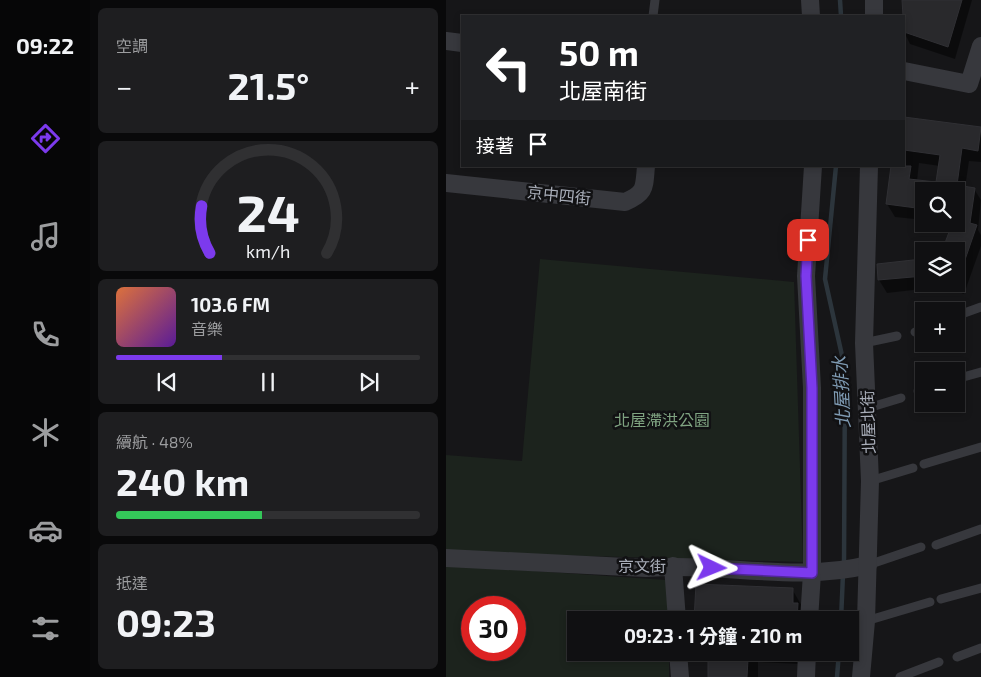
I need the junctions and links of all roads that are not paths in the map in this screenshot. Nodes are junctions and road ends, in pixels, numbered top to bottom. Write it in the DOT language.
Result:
graph roads {
  1 [pos="654,0"];
  2 [pos="810,0"];
  3 [pos="874,0"];
  4 [pos="653,15"];
  5 [pos="811,15"];
  6 [pos="874,15"];
  7 [pos="446,42"];
  8 [pos="461,43"];
  9 [pos="981,46"];
  10 [pos="905,71"];
  11 [pos="646,167"];
  12 [pos="813,167"];
  13 [pos="869,167"];
  14 [pos="446,183"];
  15 [pos="981,307"];
  16 [pos="965,313"];
  17 [pos="897,336"];
  18 [pos="864,343"];
  19 [pos="981,372"];
  20 [pos="965,376"];
  21 [pos="901,398"];
  22 [pos="868,408"];
  23 [pos="981,447"];
  24 [pos="924,464"];
  25 [pos="913,468"];
  26 [pos="870,481"];
  27 [pos="981,529"];
  28 [pos="936,545"];
  29 [pos="921,547"];
  30 [pos="446,558"];
  31 [pos="673,566"];
  32 [pos="861,567"];
  33 [pos="816,573"];
  34 [pos="981,588"];
  35 [pos="941,599"];
  36 [pos="930,602"];
  37 [pos="676,611"];
  38 [pos="810,611"];
  39 [pos="866,621"];
  40 [pos="981,648"];
  41 [pos="957,657"];
  42 [pos="679,661"];
  43 [pos="807,661"];
  44 [pos="940,662"];
  45 [pos="680,677"];
  46 [pos="806,677"];
  47 [pos="861,677"];
  48 [pos="900,677"];
  1 -- 4 [label="lane"];
  2 -- 5 [label="street"];
  3 -- 6 [label="street"];
  7 -- 8 [label="street"];
  9 -- 10 [label="street"];
  11 -- 14 [label="street, 京中四街"];
  12 -- 33 [label="street"];
  13 -- 18 [label="street, 北屋北街"];
  15 -- 16 [label="lane"];
  17 -- 18 [label="lane"];
  18 -- 22 [label="street, 北屋北街"];
  19 -- 20 [label="lane"];
  21 -- 22 [label="lane"];
  22 -- 26 [label="street, 北屋北街"];
  23 -- 24 [label="lane"];
  25 -- 26 [label="lane"];
  26 -- 32 [label="street, 北屋北街"];
  27 -- 28 [label="lane"];
  29 -- 32 [label="lane"];
  30 -- 31 [label="street, 京文街"];
  31 -- 33 [label="street, 京文街"];
  31 -- 37 [label="street"];
  32 -- 33 [label="street, 京文街"];
  32 -- 39 [label="street, 北屋北街"];
  33 -- 38 [label="street"];
  34 -- 35 [label="lane"];
  36 -- 39 [label="lane"];
  39 -- 47 [label="street, 北屋北街"];
  40 -- 41 [label="lane"];
  42 -- 45 [label="street"];
  43 -- 46 [label="street"];
  44 -- 48 [label="lane"];
}
